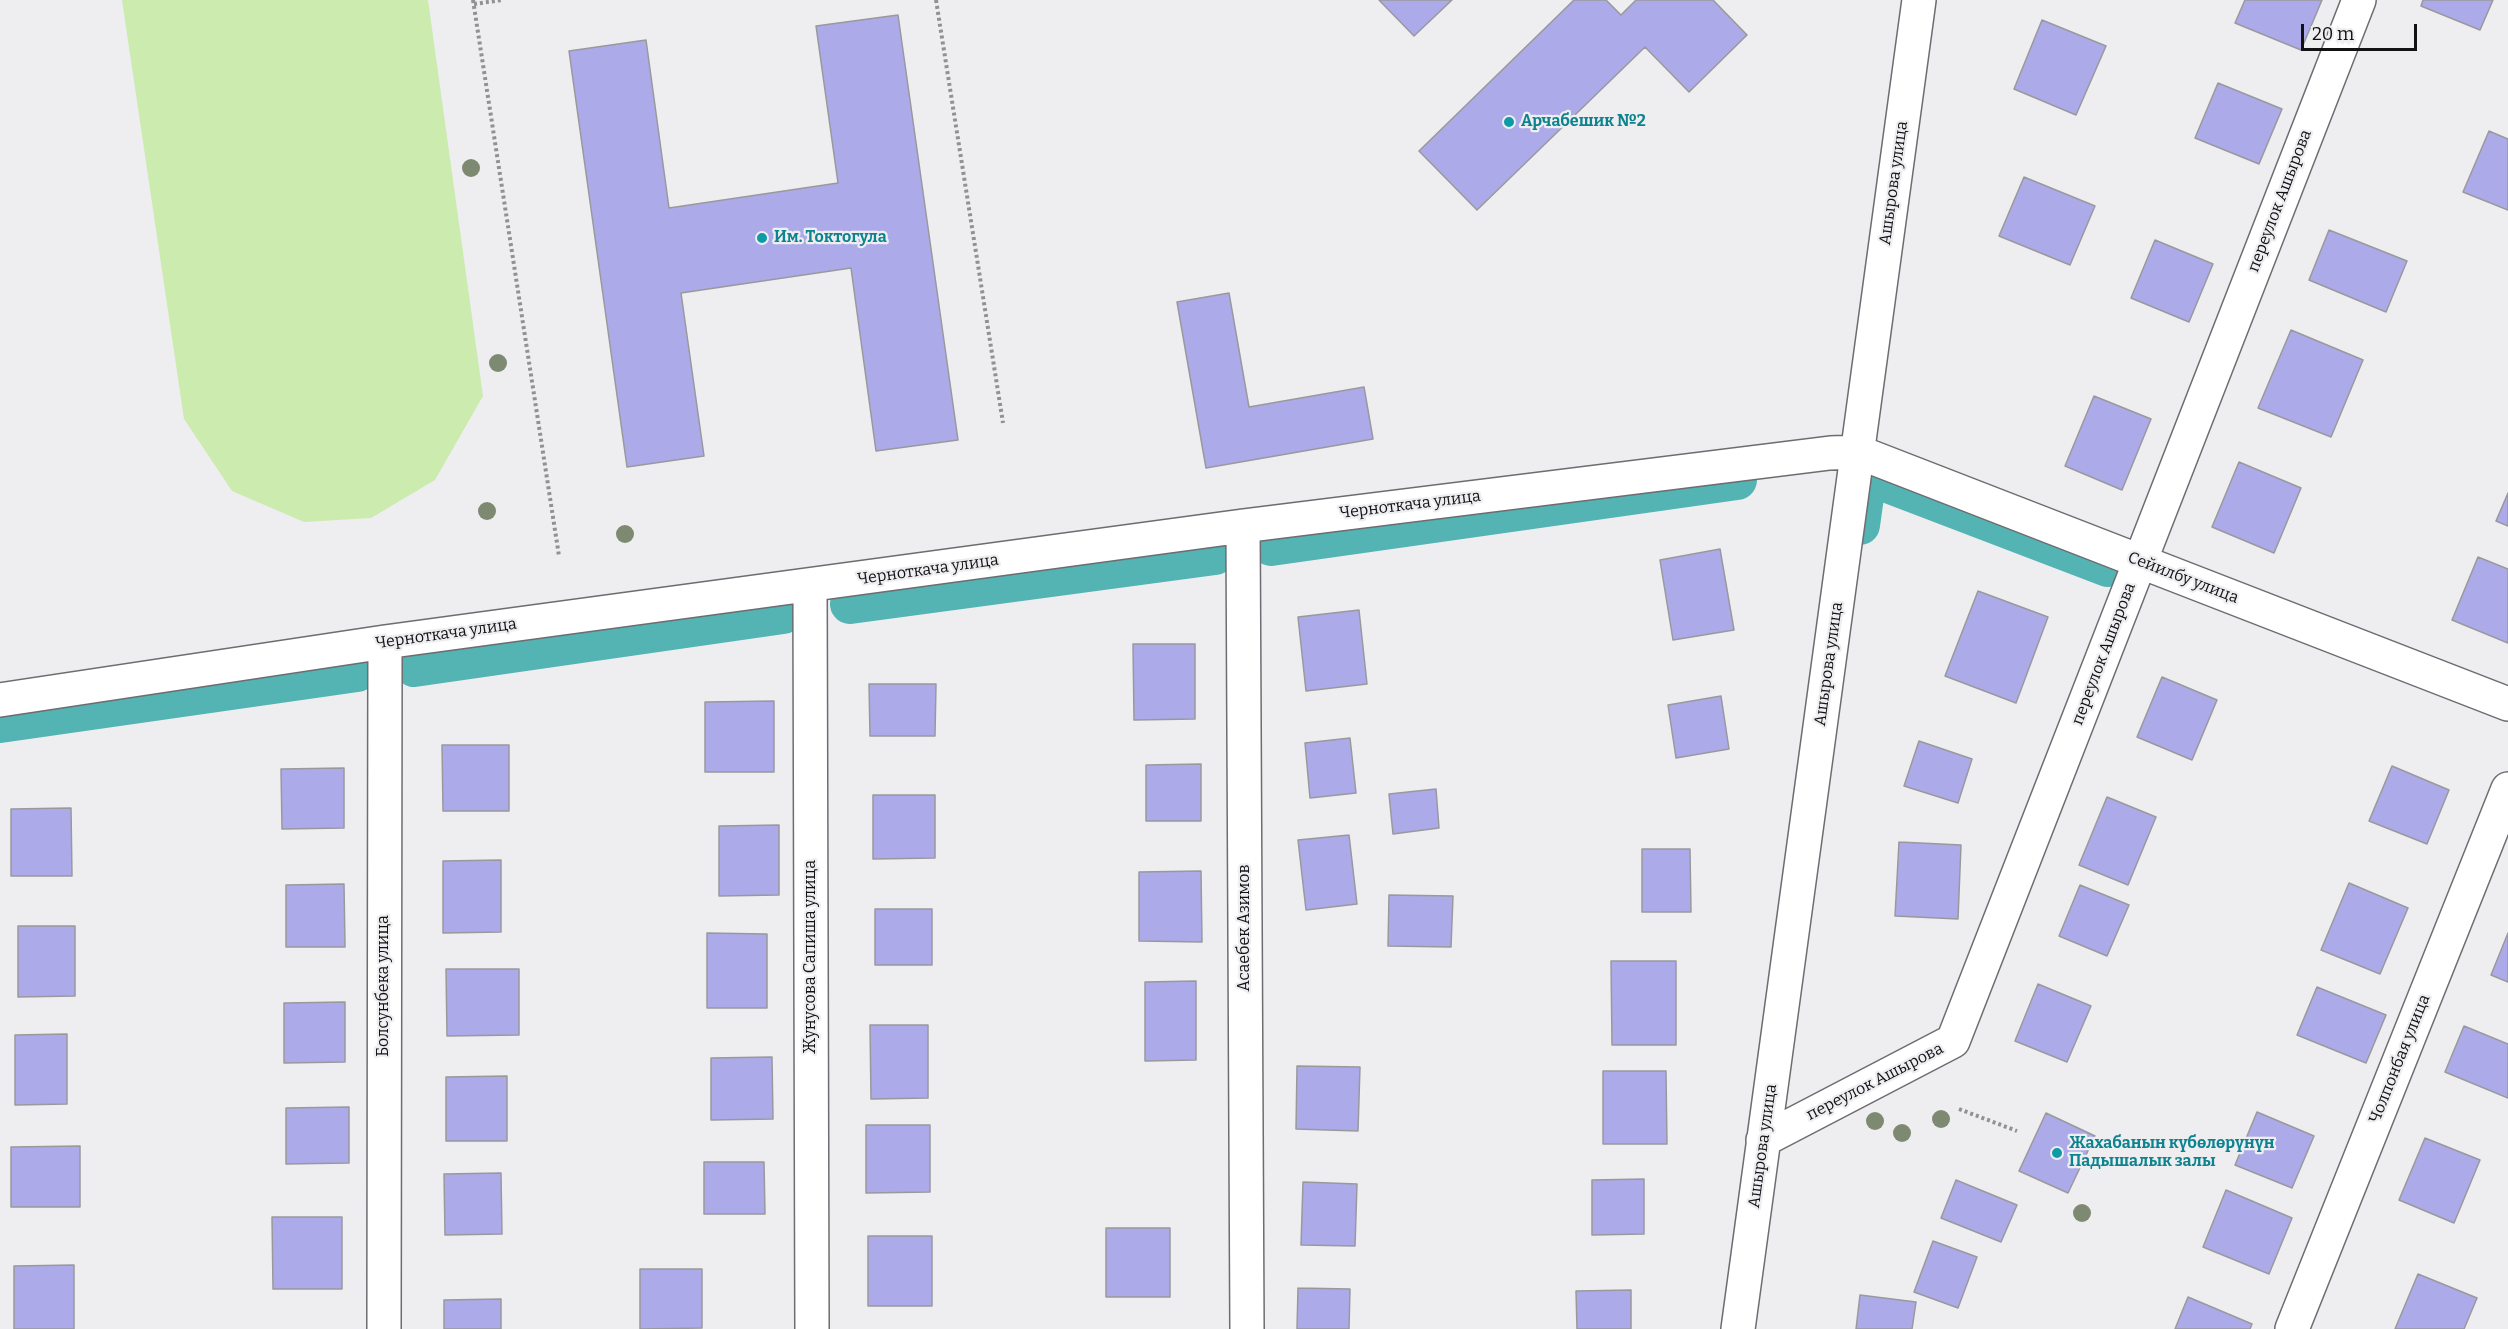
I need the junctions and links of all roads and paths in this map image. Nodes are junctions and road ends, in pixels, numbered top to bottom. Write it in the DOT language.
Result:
graph roads {
  1 [pos="502,0"];
  2 [pos="936,0"];
  3 [pos="1919,0"];
  4 [pos="2359,0"];
  5 [pos="474,2"];
  6 [pos="1003,423"];
  7 [pos="1858,452"];
  8 [pos="1243,526"];
  9 [pos="559,556"];
  10 [pos="2140,561"];
  11 [pos="810,586"];
  12 [pos="385,642"];
  13 [pos="0,700"];
  14 [pos="2508,704"];
  15 [pos="2508,789"];
  16 [pos="1959,1109"];
  17 [pos="2017,1131"];
  18 [pos="1763,1140"];
  19 [pos="384,1329"];
  20 [pos="812,1329"];
  21 [pos="1246,1329"];
  22 [pos="1738,1329"];
  23 [pos="2292,1329"];
  1 -- 5 [label="path"];
  2 -- 6 [label="path"];
  3 -- 7 [label="street, Ашырова улица"];
  4 -- 10 [label="street, переулок Ашырова"];
  5 -- 9 [label="path"];
  7 -- 8 [label="street, Черноткача улица"];
  7 -- 10 [label="street, Сейилбу улица"];
  7 -- 18 [label="street, Ашырова улица"];
  8 -- 11 [label="street, Черноткача улица"];
  8 -- 21 [label="street, Асаебек Азимов"];
  10 -- 14 [label="street, Сейилбу улица"];
  10 -- 18 [label="street, переулок Ашырова"];
  11 -- 12 [label="street, Черноткача улица"];
  11 -- 20 [label="street, Жунусова Сапиша улица"];
  12 -- 13 [label="street, Черноткача улица"];
  12 -- 19 [label="street, Болсунбека улица"];
  15 -- 23 [label="street, Чолпонбая улица"];
  16 -- 17 [label="path"];
  18 -- 22 [label="street, Ашырова улица"];
}
